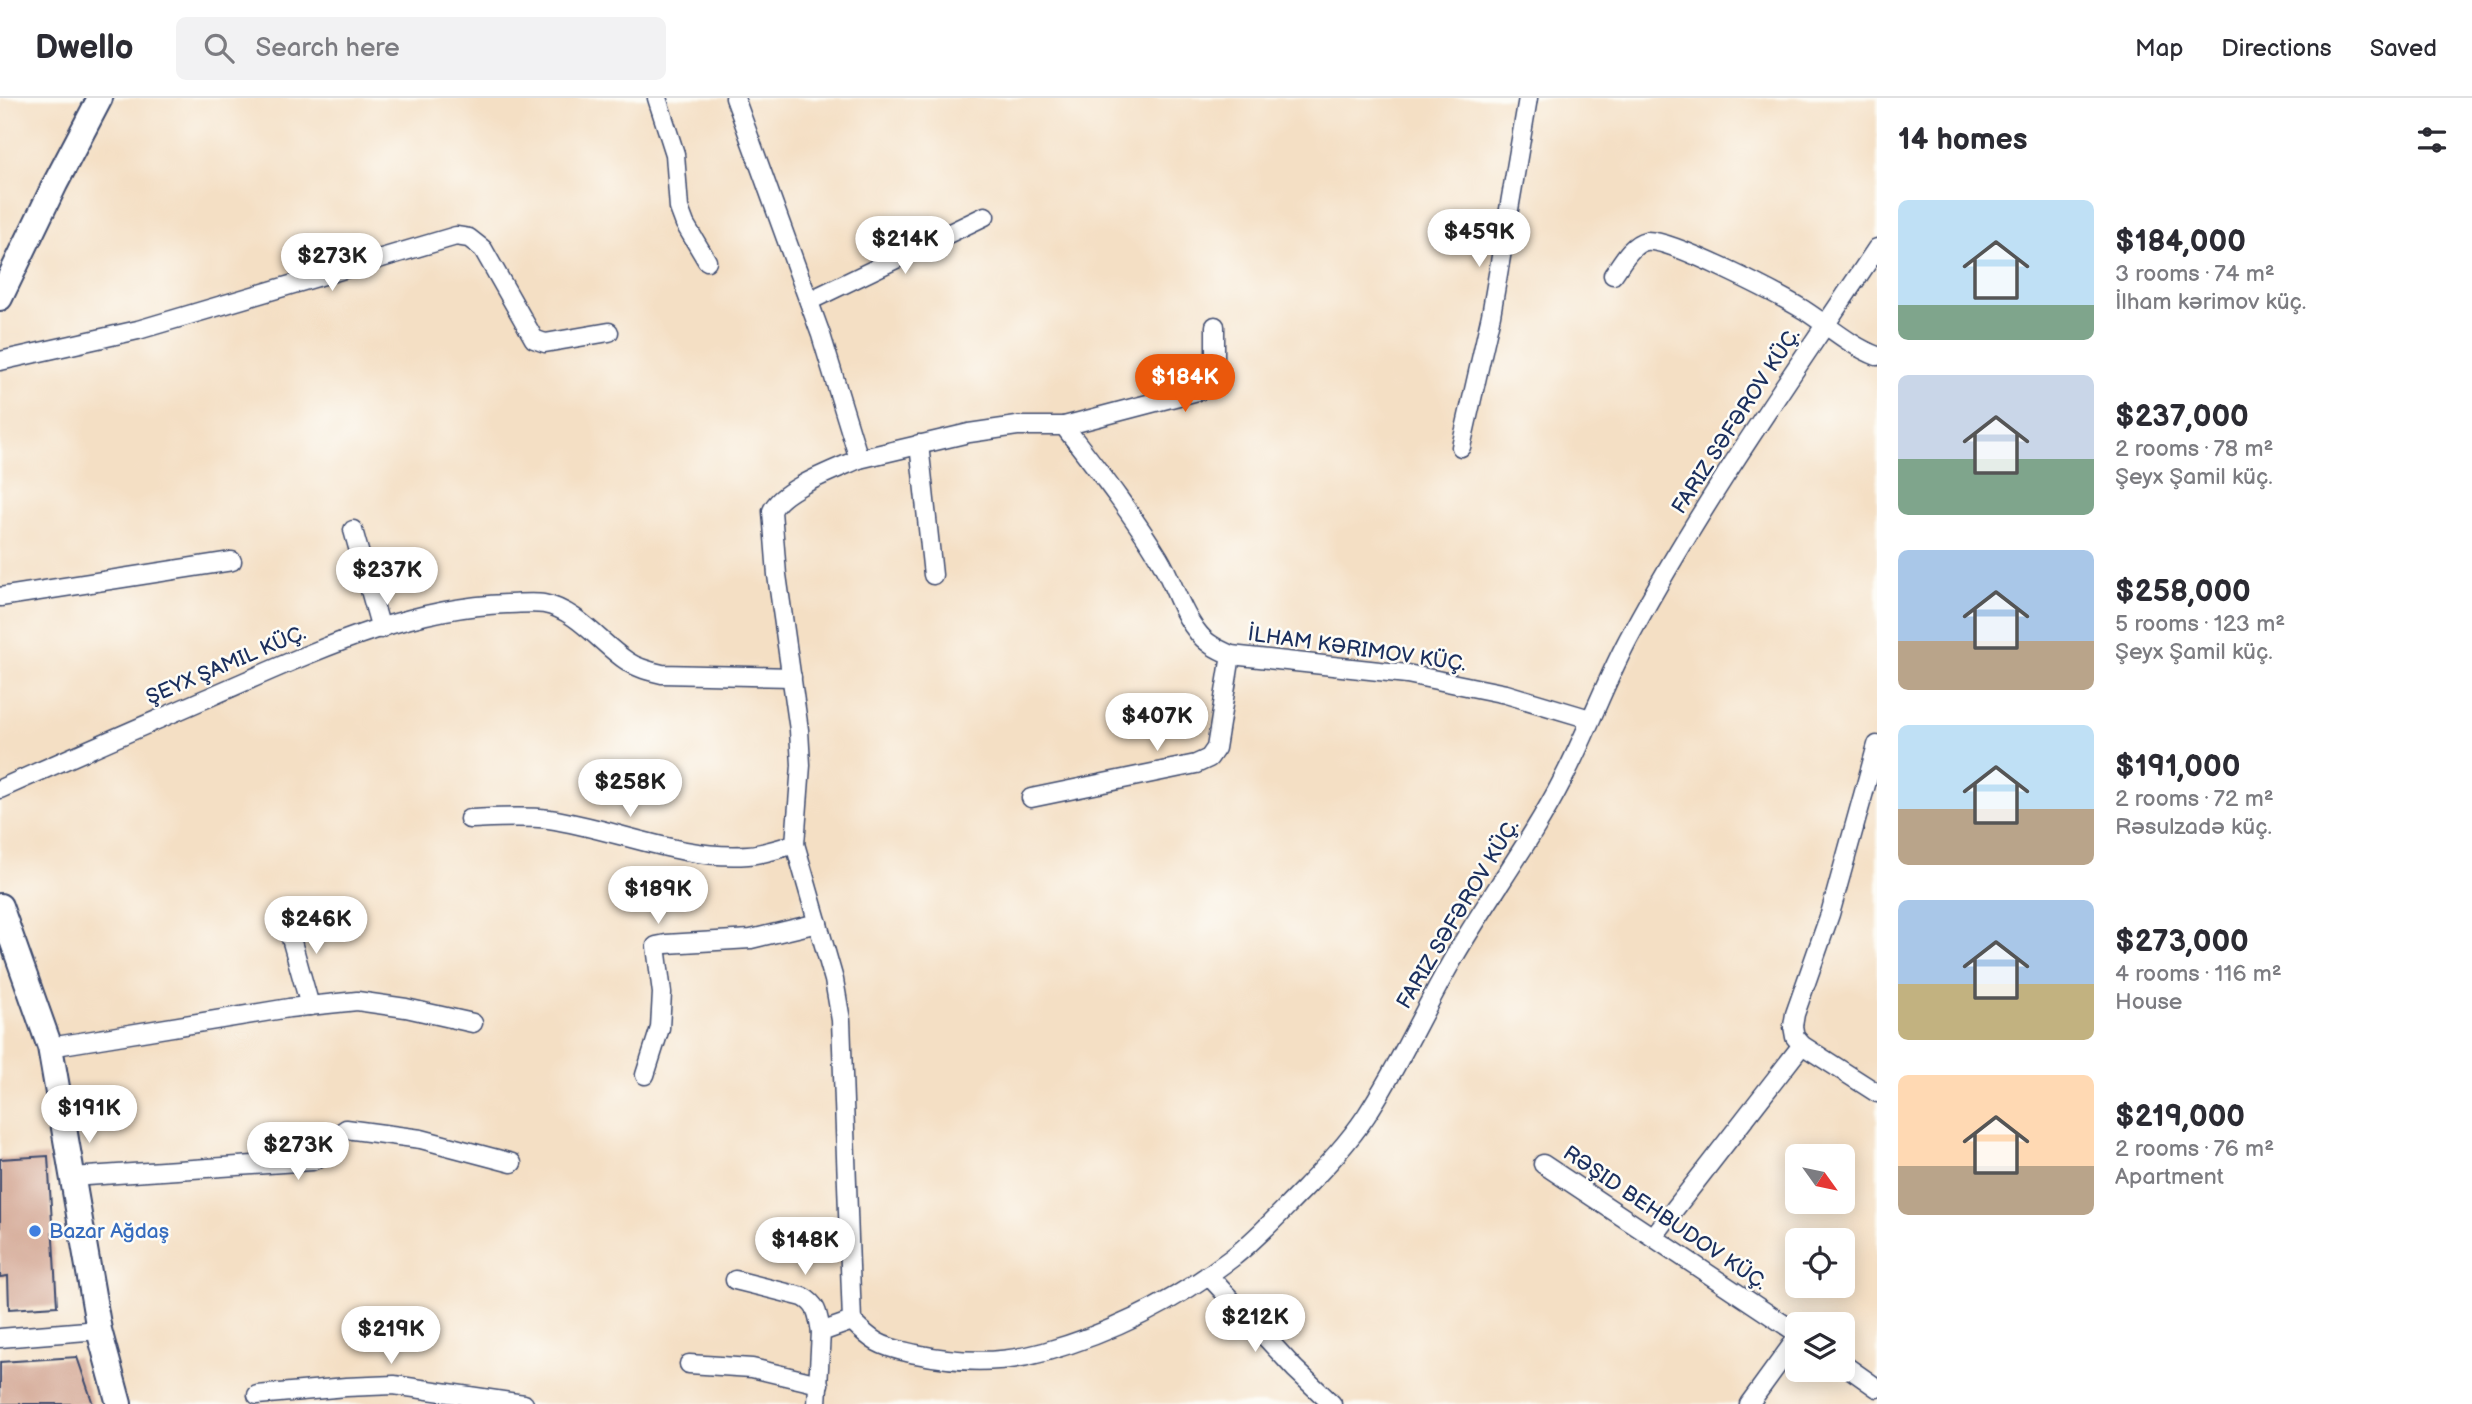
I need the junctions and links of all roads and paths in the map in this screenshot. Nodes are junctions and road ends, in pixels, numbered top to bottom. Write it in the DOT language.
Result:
graph roads {
  1 [pos="100,98"];
  2 [pos="657,98"];
  3 [pos="735,98"];
  4 [pos="1528,98"];
  5 [pos="985,216"];
  6 [pos="1877,248"];
  7 [pos="707,261"];
  8 [pos="1613,275"];
  9 [pos="0,298"];
  10 [pos="809,301"];
  11 [pos="1214,326"];
  12 [pos="1826,326"];
  13 [pos="609,332"];
  14 [pos="1877,356"];
  15 [pos="0,361"];
  16 [pos="1064,426"];
  17 [pos="919,444"];
  18 [pos="1461,447"];
  19 [pos="859,458"];
  20 [pos="353,530"];
  21 [pos="232,561"];
  22 [pos="933,575"];
  23 [pos="0,597"];
  24 [pos="381,629"];
  25 [pos="1231,655"];
  26 [pos="792,677"];
  27 [pos="1590,719"];
  28 [pos="1877,745"];
  29 [pos="0,789"];
  30 [pos="1031,798"];
  31 [pos="469,819"];
  32 [pos="795,844"];
  33 [pos="0,906"];
  34 [pos="285,916"];
  35 [pos="818,923"];
  36 [pos="310,1006"];
  37 [pos="473,1023"];
  38 [pos="1802,1045"];
  39 [pos="50,1047"];
  40 [pos="645,1075"];
  41 [pos="1877,1093"];
  42 [pos="512,1163"];
  43 [pos="1543,1164"];
  44 [pos="72,1177"];
  45 [pos="1653,1237"];
  46 [pos="1208,1275"];
  47 [pos="735,1280"];
  48 [pos="852,1321"];
  49 [pos="1785,1327"];
  50 [pos="99,1330"];
  51 [pos="821,1332"];
  52 [pos="0,1338"];
  53 [pos="1785,1352"];
  54 [pos="689,1364"];
  55 [pos="1855,1372"];
  56 [pos="819,1384"];
  57 [pos="1877,1388"];
  58 [pos="257,1395"];
  59 [pos="119,1404"];
  60 [pos="524,1404"];
  61 [pos="817,1404"];
  62 [pos="1332,1404"];
  63 [pos="1749,1404"];
  1 -- 9 [label="main road"];
  2 -- 7 [label="street"];
  3 -- 10 [label="street"];
  4 -- 18 [label="street"];
  5 -- 10 [label="street"];
  6 -- 12 [label="street, FARIZ SƏFƏROV KÜÇ."];
  8 -- 12 [label="street"];
  10 -- 19 [label="street"];
  11 -- 16 [label="street"];
  12 -- 14 [label="street"];
  12 -- 27 [label="street, FARIZ SƏFƏROV KÜÇ."];
  13 -- 15 [label="street"];
  16 -- 17 [label="street"];
  16 -- 25 [label="street, İLHAM KƏRIMOV KÜÇ."];
  17 -- 19 [label="street"];
  17 -- 22 [label="street"];
  19 -- 26 [label="street"];
  20 -- 24 [label="street"];
  21 -- 23 [label="street"];
  24 -- 26 [label="street, ŞEYX ŞAMIL KÜÇ."];
  24 -- 29 [label="street, ŞEYX ŞAMIL KÜÇ."];
  25 -- 27 [label="street, İLHAM KƏRIMOV KÜÇ."];
  25 -- 30 [label="street"];
  26 -- 32 [label="street"];
  27 -- 46 [label="street, FARIZ SƏFƏROV KÜÇ."];
  28 -- 38 [label="street"];
  31 -- 32 [label="street"];
  32 -- 35 [label="street"];
  33 -- 39 [label="main road"];
  34 -- 36 [label="street"];
  35 -- 40 [label="street"];
  35 -- 48 [label="street"];
  36 -- 37 [label="street"];
  36 -- 39 [label="street"];
  38 -- 41 [label="street"];
  38 -- 45 [label="street"];
  39 -- 44 [label="main road"];
  42 -- 44 [label="street"];
  43 -- 45 [label="street, RƏŞID BEHBUDOV KÜÇ."];
  44 -- 50 [label="main road"];
  45 -- 49 [label="street, RƏŞID BEHBUDOV KÜÇ."];
  46 -- 48 [label="street, FARIZ SƏFƏROV KÜÇ."];
  46 -- 62 [label="street"];
  47 -- 51 [label="street"];
  48 -- 51 [label="street"];
  50 -- 52 [label="street"];
  50 -- 59 [label="main road"];
  51 -- 56 [label="street"];
  53 -- 63 [label="street"];
  54 -- 56 [label="street"];
  55 -- 57 [label="street"];
  56 -- 61 [label="street"];
  58 -- 60 [label="street"];
}
